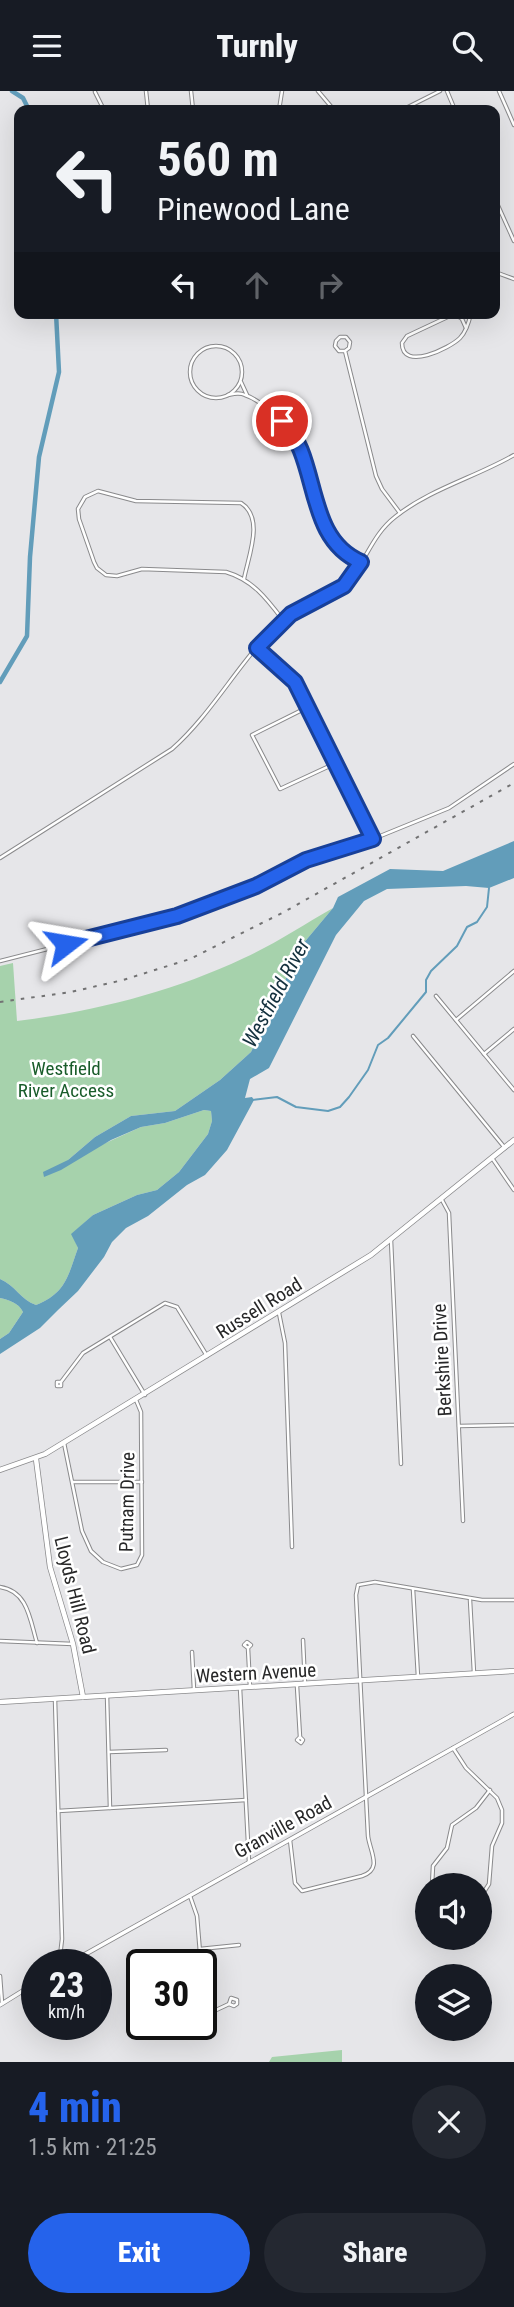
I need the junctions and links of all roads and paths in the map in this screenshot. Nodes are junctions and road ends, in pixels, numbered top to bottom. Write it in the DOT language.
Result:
graph roads {
  1 [pos="318,91"];
  2 [pos="440,91"];
  3 [pos="499,91"];
  4 [pos="330,105"];
  5 [pos="412,105"];
  6 [pos="514,123"];
  7 [pos="500,210"];
  8 [pos="514,241"];
  9 [pos="444,319"];
  10 [pos="461,319"];
  11 [pos="469,319"];
  12 [pos="466,328"];
  13 [pos="345,351"];
  14 [pos="241,379"];
  15 [pos="228,395"];
  16 [pos="247,395"];
  17 [pos="514,455"];
  18 [pos="400,513"];
  19 [pos="361,562"];
  20 [pos="244,579"];
  21 [pos="283,620"];
  22 [pos="257,648"];
  23 [pos="309,707"];
  24 [pos="336,762"];
  25 [pos="514,764"];
  26 [pos="373,839"];
  27 [pos="0,857"];
  28 [pos="0,961"];
  29 [pos="514,971"];
  30 [pos="436,996"];
  31 [pos="456,1020"];
  32 [pos="514,1029"];
  33 [pos="413,1036"];
  34 [pos="484,1054"];
  35 [pos="512,1084"];
  36 [pos="514,1090"];
  37 [pos="514,1140"];
  38 [pos="505,1148"];
  39 [pos="492,1158"];
  40 [pos="514,1190"];
  41 [pos="442,1200"];
  42 [pos="391,1241"];
  43 [pos="279,1313"];
  44 [pos="109,1336"];
  45 [pos="207,1356"];
  46 [pos="61,1382"];
  47 [pos="145,1395"];
  48 [pos="136,1399"];
  49 [pos="514,1425"];
  50 [pos="458,1426"];
  51 [pos="64,1443"];
  52 [pos="36,1459"];
  53 [pos="401,1464"];
  54 [pos="0,1470"];
  55 [pos="73,1482"];
  56 [pos="142,1482"];
  57 [pos="463,1521"];
  58 [pos="292,1547"];
  59 [pos="0,1587"];
  60 [pos="412,1588"];
  61 [pos="470,1598"];
  62 [pos="514,1600"];
  63 [pos="303,1640"];
  64 [pos="0,1641"];
  65 [pos="37,1643"];
  66 [pos="73,1644"];
  67 [pos="248,1648"];
  68 [pos="192,1651"];
  69 [pos="514,1671"];
  70 [pos="474,1673"];
  71 [pos="418,1677"];
  72 [pos="362,1681"];
  73 [pos="297,1684"];
  74 [pos="305,1684"];
  75 [pos="250,1687"];
  76 [pos="240,1688"];
  77 [pos="194,1691"];
  78 [pos="107,1695"];
  79 [pos="83,1697"];
  80 [pos="55,1699"];
  81 [pos="0,1702"];
  82 [pos="514,1714"];
  83 [pos="300,1737"];
  84 [pos="453,1748"];
  85 [pos="166,1750"];
  86 [pos="109,1752"];
  87 [pos="489,1790"];
  88 [pos="368,1796"];
  89 [pos="246,1800"];
  90 [pos="110,1808"];
  91 [pos="58,1811"];
  92 [pos="290,1839"];
  93 [pos="249,1862"];
  94 [pos="433,1873"];
  95 [pos="490,1873"];
  96 [pos="190,1896"];
  97 [pos="239,1945"];
  98 [pos="61,1949"];
  99 [pos="94,1949"];
  100 [pos="200,1949"];
  101 [pos="0,1976"];
  102 [pos="21,1992"];
  103 [pos="1,2004"];
  104 [pos="229,2004"];
  105 [pos="217,2010"];
  1 -- 4 [label="street"];
  2 -- 5 [label="street"];
  3 -- 6 [label="street"];
  7 -- 8 [label="street"];
  9 -- 12 [label="street"];
  10 -- 12 [label="street"];
  11 -- 12 [label="street"];
  13 -- 13 [label="street"];
  13 -- 18 [label="street"];
  14 -- 15 [label="street"];
  14 -- 15 [label="street"];
  14 -- 16 [label="street"];
  15 -- 16 [label="street"];
  16 -- 19 [label="street"];
  17 -- 18 [label="street"];
  18 -- 19 [label="street"];
  19 -- 21 [label="street"];
  20 -- 20 [label="street"];
  20 -- 21 [label="street"];
  21 -- 22 [label="street"];
  22 -- 23 [label="street"];
  22 -- 27 [label="street"];
  23 -- 24 [label="street"];
  23 -- 24 [label="street"];
  24 -- 26 [label="street"];
  25 -- 26 [label="street"];
  26 -- 28 [label="street"];
  29 -- 31 [label="street"];
  30 -- 31 [label="street"];
  31 -- 34 [label="street"];
  32 -- 34 [label="street"];
  33 -- 38 [label="street"];
  34 -- 35 [label="street"];
  35 -- 36 [label="street"];
  37 -- 38 [label="main road, Russell Road"];
  38 -- 39 [label="main road, Russell Road"];
  39 -- 40 [label="street"];
  39 -- 41 [label="main road, Russell Road"];
  41 -- 42 [label="main road, Russell Road"];
  41 -- 50 [label="street, Berkshire Drive"];
  42 -- 43 [label="main road, Russell Road"];
  42 -- 53 [label="street"];
  43 -- 45 [label="main road, Russell Road"];
  43 -- 58 [label="street"];
  44 -- 45 [label="street"];
  44 -- 46 [label="street"];
  44 -- 47 [label="street"];
  45 -- 47 [label="main road, Russell Road"];
  47 -- 48 [label="main road, Russell Road"];
  48 -- 51 [label="main road, Russell Road"];
  48 -- 56 [label="street, Putnam Drive"];
  49 -- 50 [label="street"];
  50 -- 57 [label="street, Berkshire Drive"];
  51 -- 52 [label="main road, Russell Road"];
  51 -- 55 [label="street, Putnam Drive"];
  52 -- 54 [label="main road, Russell Road"];
  52 -- 66 [label="main road, Lloyds Hill Road"];
  55 -- 56 [label="street"];
  55 -- 56 [label="street, Putnam Drive"];
  59 -- 65 [label="street"];
  60 -- 61 [label="street"];
  60 -- 71 [label="street"];
  60 -- 72 [label="street"];
  61 -- 62 [label="street"];
  61 -- 70 [label="street"];
  63 -- 74 [label="street"];
  64 -- 65 [label="street"];
  65 -- 66 [label="street"];
  66 -- 79 [label="main road, Lloyds Hill Road"];
  67 -- 75 [label="street"];
  68 -- 77 [label="street"];
  69 -- 70 [label="main road, Western Avenue"];
  70 -- 71 [label="main road, Western Avenue"];
  71 -- 72 [label="main road, Western Avenue"];
  72 -- 74 [label="main road, Western Avenue"];
  72 -- 88 [label="street"];
  73 -- 74 [label="main road, Western Avenue"];
  73 -- 75 [label="main road, Western Avenue"];
  73 -- 83 [label="street"];
  75 -- 76 [label="main road, Western Avenue"];
  76 -- 77 [label="main road, Western Avenue"];
  76 -- 89 [label="street"];
  77 -- 78 [label="main road, Western Avenue"];
  78 -- 79 [label="main road, Western Avenue"];
  78 -- 86 [label="street"];
  79 -- 80 [label="main road, Western Avenue"];
  80 -- 81 [label="main road, Western Avenue"];
  80 -- 91 [label="street"];
  82 -- 84 [label="street, Granville Road"];
  84 -- 87 [label="street"];
  84 -- 88 [label="street, Granville Road"];
  85 -- 86 [label="street"];
  86 -- 90 [label="street"];
  87 -- 94 [label="street"];
  87 -- 95 [label="street"];
  88 -- 92 [label="street, Granville Road"];
  88 -- 92 [label="street"];
  89 -- 90 [label="street"];
  89 -- 93 [label="street"];
  90 -- 91 [label="street"];
  91 -- 98 [label="street"];
  92 -- 93 [label="street, Granville Road"];
  93 -- 96 [label="street, Granville Road"];
  96 -- 99 [label="street, Granville Road"];
  96 -- 100 [label="street"];
  97 -- 100 [label="street"];
  101 -- 103 [label="street"];
  102 -- 103 [label="street"];
  104 -- 105 [label="street"];
}
